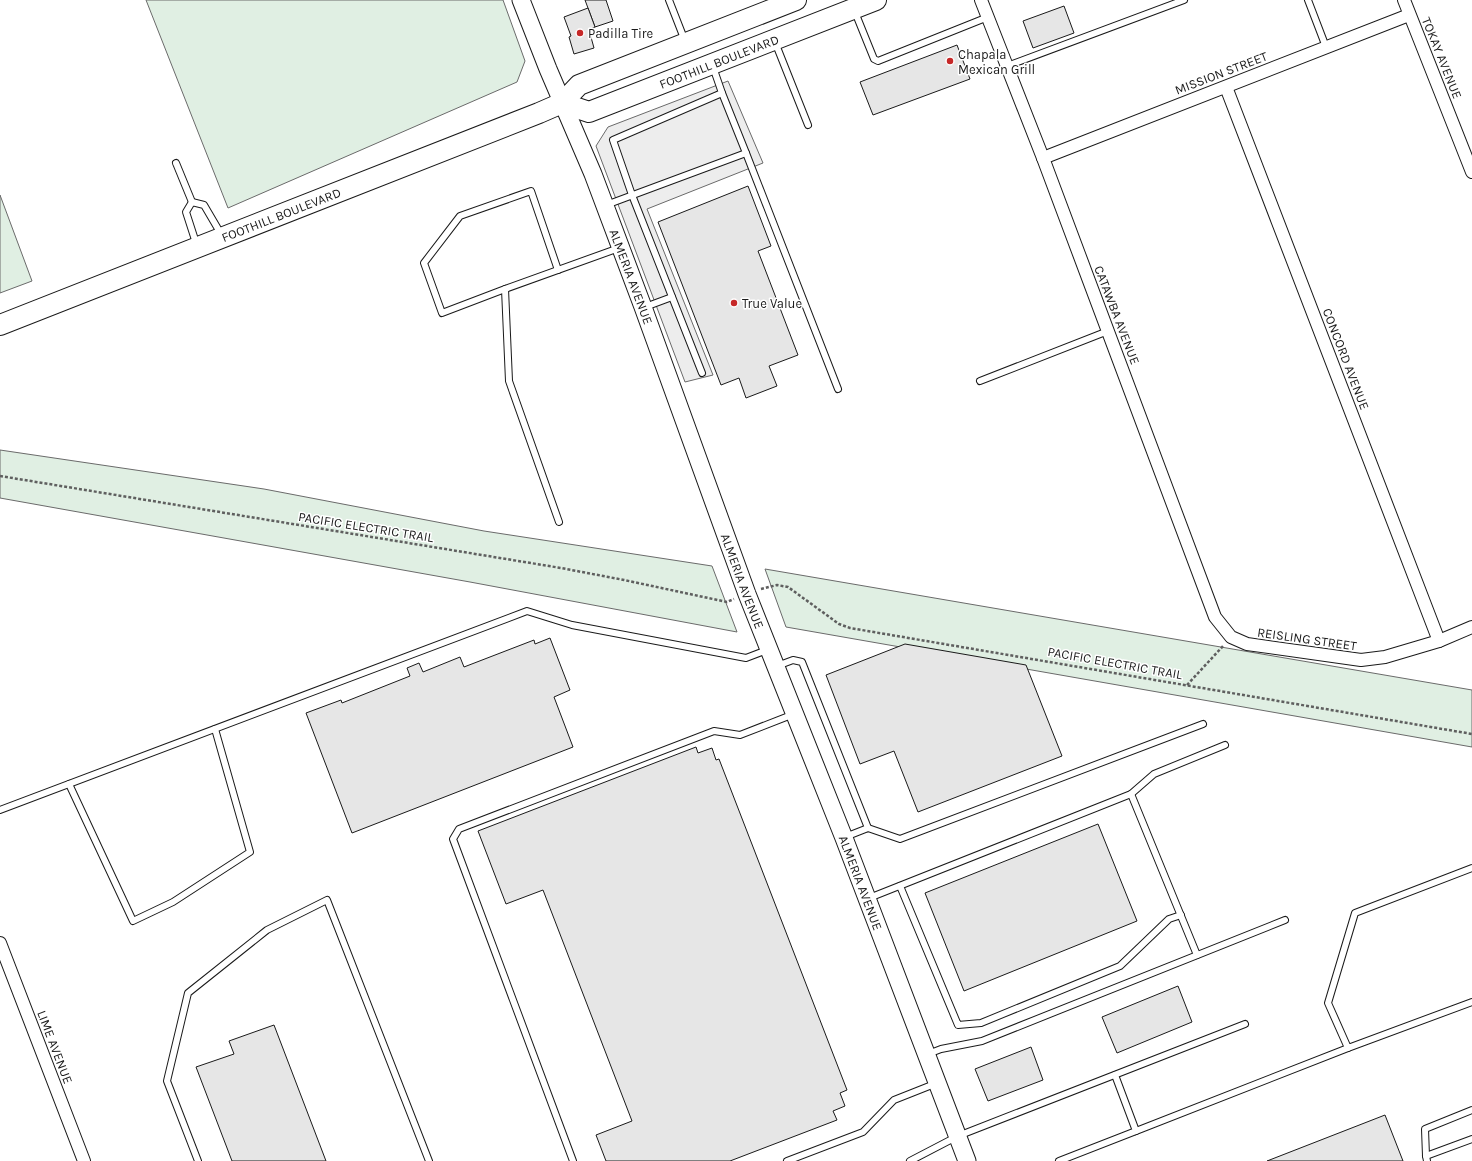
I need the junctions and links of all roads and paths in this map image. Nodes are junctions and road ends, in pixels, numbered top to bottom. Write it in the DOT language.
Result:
graph roads {
  1 [pos="521,0"];
  2 [pos="669,0"];
  3 [pos="796,0"];
  4 [pos="876,0"];
  5 [pos="981,0"];
  6 [pos="1184,0"];
  7 [pos="1308,0"];
  8 [pos="1404,0"];
  9 [pos="854,9"];
  10 [pos="1409,15"];
  11 [pos="988,17"];
  12 [pos="775,40"];
  13 [pos="686,42"];
  14 [pos="1326,47"];
  15 [pos="712,65"];
  16 [pos="1007,66"];
  17 [pos="1226,86"];
  18 [pos="722,93"];
  19 [pos="562,103"];
  20 [pos="808,125"];
  21 [pos="746,153"];
  22 [pos="1043,158"];
  23 [pos="176,163"];
  24 [pos="1472,172"];
  25 [pos="632,195"];
  26 [pos="192,202"];
  27 [pos="605,206"];
  28 [pos="223,237"];
  29 [pos="197,247"];
  30 [pos="620,247"];
  31 [pos="558,270"];
  32 [pos="505,289"];
  33 [pos="672,296"];
  34 [pos="643,307"];
  35 [pos="0,325"];
  36 [pos="1108,331"];
  37 [pos="702,373"];
  38 [pos="980,381"];
  39 [pos="838,389"];
  40 [pos="0,476"];
  41 [pos="559,522"];
  42 [pos="767,586"];
  43 [pos="727,602"];
  44 [pos="1472,627"];
  45 [pos="1231,637"];
  46 [pos="1440,641"];
  47 [pos="770,649"];
  48 [pos="777,666"];
  49 [pos="1187,685"];
  50 [pos="795,714"];
  51 [pos="1203,724"];
  52 [pos="215,729"];
  53 [pos="1472,734"];
  54 [pos="1225,746"];
  55 [pos="69,784"];
  56 [pos="1131,794"];
  57 [pos="0,810"];
  58 [pos="868,828"];
  59 [pos="844,838"];
  60 [pos="1472,868"];
  61 [pos="900,886"];
  62 [pos="868,899"];
  63 [pos="1181,915"];
  64 [pos="1284,920"];
  65 [pos="0,943"];
  66 [pos="1197,955"];
  67 [pos="1472,1002"];
  68 [pos="1245,1024"];
  69 [pos="1348,1048"];
  70 [pos="927,1054"];
  71 [pos="1115,1075"];
  72 [pos="937,1083"];
  73 [pos="1472,1110"];
  74 [pos="1136,1131"];
  75 [pos="958,1136"];
  76 [pos="1472,1139"];
  77 [pos="1426,1159"];
  78 [pos="84,1161"];
  79 [pos="198,1161"];
  80 [pos="429,1161"];
  81 [pos="573,1161"];
  82 [pos="787,1161"];
  83 [pos="910,1161"];
  84 [pos="967,1161"];
  85 [pos="1058,1161"];
  1 -- 19 [label="street, ALMERIA AVENUE"];
  2 -- 13 [label="lane"];
  3 -- 13 [label="main road, FOOTHILL BOULEVARD"];
  4 -- 9 [label="main road, FOOTHILL BOULEVARD"];
  5 -- 11 [label="street, CATAWBA AVENUE"];
  6 -- 16 [label="lane"];
  7 -- 14 [label="lane"];
  8 -- 10 [label="street, TOKAY AVENUE"];
  9 -- 11 [label="lane"];
  9 -- 12 [label="main road, FOOTHILL BOULEVARD"];
  10 -- 14 [label="street, MISSION STREET"];
  10 -- 24 [label="street, TOKAY AVENUE"];
  11 -- 16 [label="street, CATAWBA AVENUE"];
  12 -- 15 [label="main road, FOOTHILL BOULEVARD"];
  12 -- 20 [label="lane"];
  13 -- 19 [label="main road, FOOTHILL BOULEVARD"];
  14 -- 17 [label="street, MISSION STREET"];
  15 -- 18 [label="lane"];
  15 -- 19 [label="main road, FOOTHILL BOULEVARD"];
  16 -- 22 [label="street, CATAWBA AVENUE"];
  17 -- 22 [label="street, MISSION STREET"];
  17 -- 46 [label="street, CONCORD AVENUE"];
  18 -- 21 [label="lane"];
  18 -- 25 [label="lane"];
  19 -- 27 [label="street, ALMERIA AVENUE"];
  19 -- 28 [label="main road, FOOTHILL BOULEVARD"];
  21 -- 25 [label="lane"];
  21 -- 39 [label="lane"];
  22 -- 36 [label="street, CATAWBA AVENUE"];
  23 -- 26 [label="lane"];
  25 -- 27 [label="lane"];
  25 -- 33 [label="lane"];
  26 -- 28 [label="lane"];
  26 -- 29 [label="lane"];
  27 -- 30 [label="street, ALMERIA AVENUE"];
  28 -- 29 [label="main road, FOOTHILL BOULEVARD"];
  29 -- 35 [label="main road, FOOTHILL BOULEVARD"];
  30 -- 31 [label="lane"];
  30 -- 34 [label="street, ALMERIA AVENUE"];
  31 -- 32 [label="lane"];
  31 -- 32 [label="lane"];
  32 -- 41 [label="lane"];
  33 -- 34 [label="lane"];
  33 -- 37 [label="lane"];
  34 -- 47 [label="street, ALMERIA AVENUE"];
  36 -- 38 [label="lane"];
  36 -- 45 [label="street, CATAWBA AVENUE"];
  40 -- 43 [label="path, PACIFIC ELECTRIC TRAIL"];
  42 -- 49 [label="path, PACIFIC ELECTRIC TRAIL"];
  44 -- 46 [label="street, REISLING STREET"];
  45 -- 46 [label="street, REISLING STREET"];
  45 -- 49 [label="path"];
  47 -- 48 [label="street, ALMERIA AVENUE"];
  47 -- 52 [label="lane"];
  48 -- 50 [label="street, ALMERIA AVENUE"];
  48 -- 58 [label="lane"];
  49 -- 53 [label="path, PACIFIC ELECTRIC TRAIL"];
  50 -- 59 [label="street, ALMERIA AVENUE"];
  50 -- 81 [label="lane"];
  51 -- 58 [label="lane"];
  52 -- 55 [label="lane"];
  52 -- 55 [label="lane"];
  54 -- 56 [label="lane"];
  55 -- 57 [label="lane"];
  56 -- 61 [label="lane"];
  56 -- 63 [label="lane"];
  58 -- 59 [label="lane"];
  59 -- 62 [label="street, ALMERIA AVENUE"];
  60 -- 69 [label="lane"];
  61 -- 62 [label="lane"];
  61 -- 63 [label="lane"];
  62 -- 70 [label="street, ALMERIA AVENUE"];
  63 -- 66 [label="lane"];
  64 -- 66 [label="lane"];
  65 -- 78 [label="street, LIME AVENUE"];
  66 -- 70 [label="lane"];
  67 -- 69 [label="lane"];
  68 -- 71 [label="lane"];
  69 -- 74 [label="lane"];
  70 -- 72 [label="street, ALMERIA AVENUE"];
  71 -- 74 [label="lane"];
  71 -- 75 [label="lane"];
  72 -- 75 [label="street, ALMERIA AVENUE"];
  72 -- 82 [label="lane"];
  73 -- 77 [label="lane"];
  74 -- 85 [label="lane"];
  75 -- 83 [label="lane"];
  75 -- 84 [label="street, ALMERIA AVENUE"];
  76 -- 77 [label="lane"];
  79 -- 80 [label="lane"];
}
